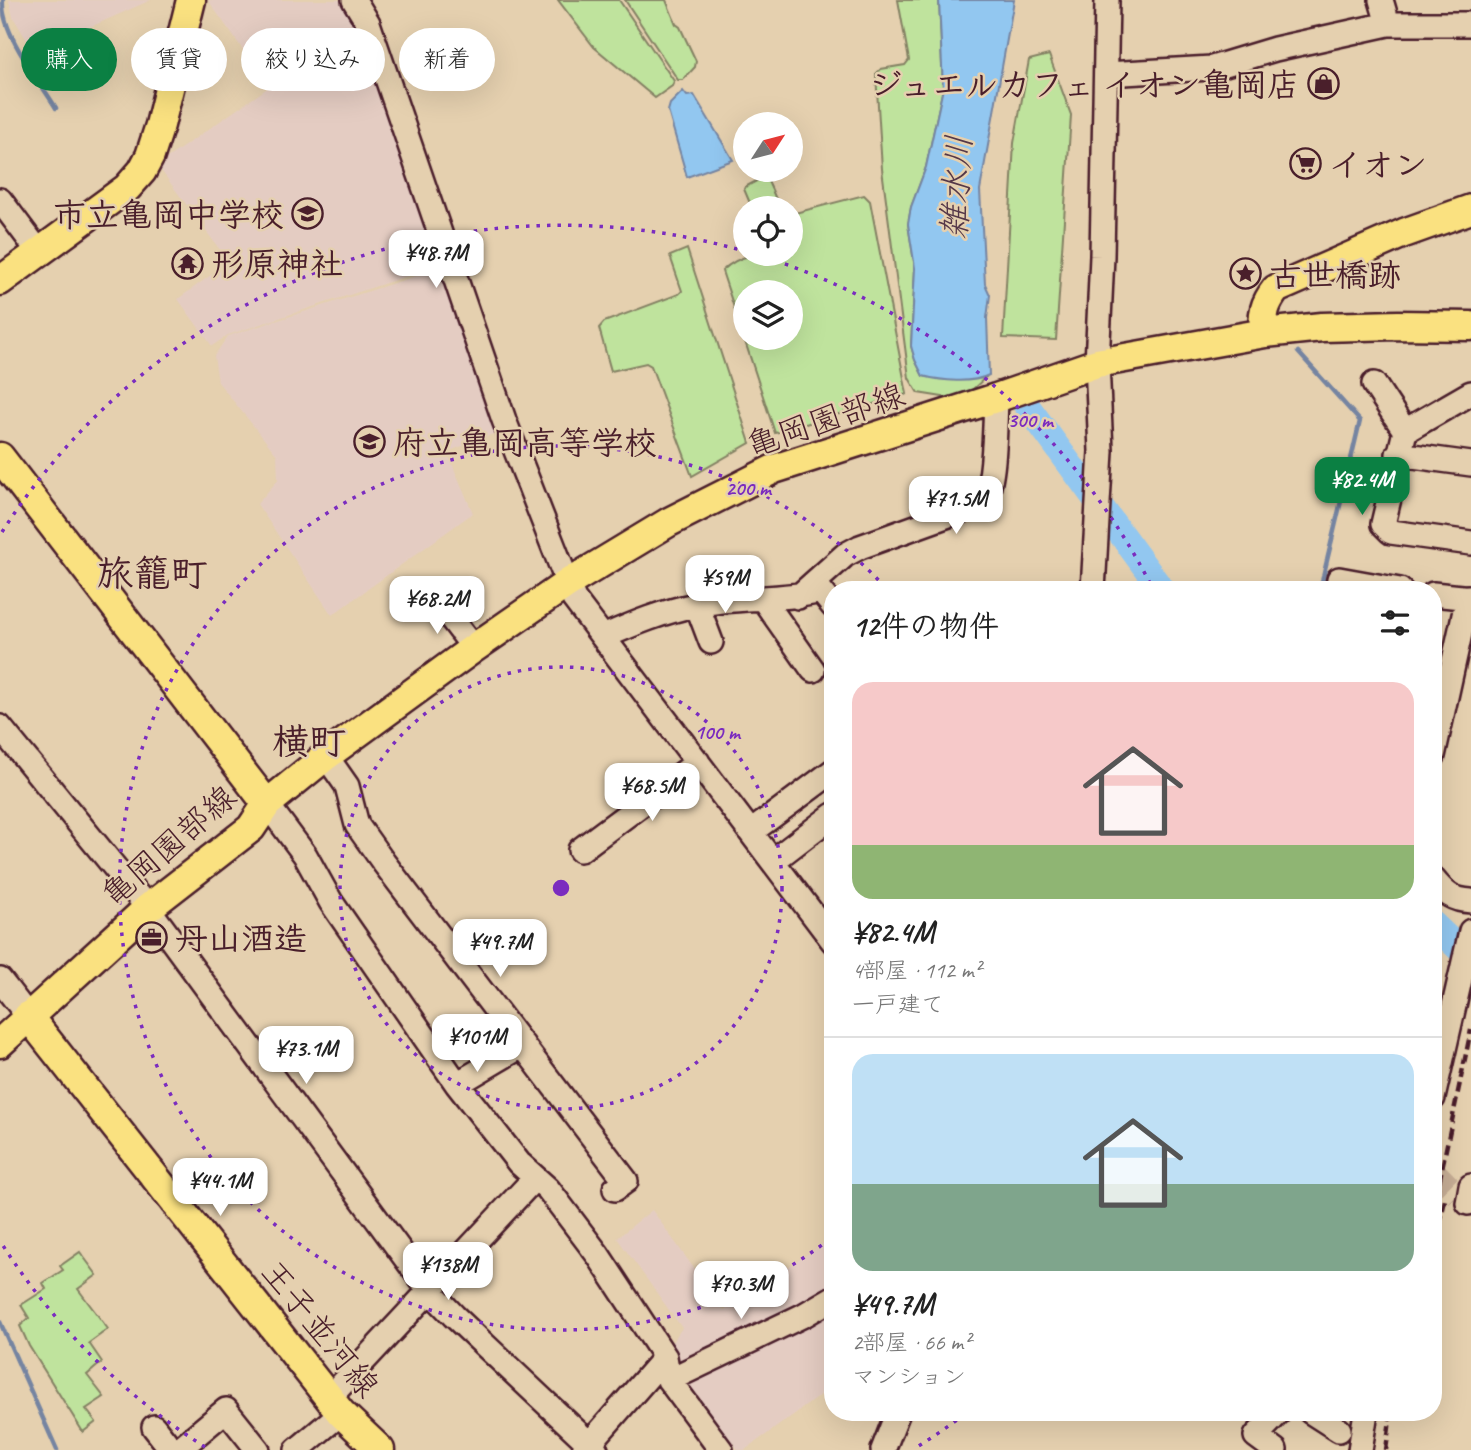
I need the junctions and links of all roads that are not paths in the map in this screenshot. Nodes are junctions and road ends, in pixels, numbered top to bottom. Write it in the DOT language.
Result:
graph roads {
  1 [pos="191,0"];
  2 [pos="354,0"];
  3 [pos="1107,0"];
  4 [pos="1381,0"];
  5 [pos="1388,24"];
  6 [pos="1471,24"];
  7 [pos="1106,74"];
  8 [pos="0,200"];
  9 [pos="1471,209"];
  10 [pos="39,252"];
  11 [pos="0,281"];
  12 [pos="1471,326"];
  13 [pos="1265,333"];
  14 [pos="1097,363"];
  15 [pos="1374,384"];
  16 [pos="1471,393"];
  17 [pos="996,398"];
  18 [pos="1405,431"];
  19 [pos="1398,454"];
  20 [pos="0,457"];
  21 [pos="1471,464"];
  22 [pos="1471,543"];
  23 [pos="1094,581"];
  24 [pos="568,583"];
  25 [pos="824,595"];
  26 [pos="1442,595"];
  27 [pos="434,596"];
  28 [pos="798,597"];
  29 [pos="1470,598"];
  30 [pos="763,599"];
  31 [pos="697,605"];
  32 [pos="603,636"];
  33 [pos="711,642"];
  34 [pos="474,648"];
  35 [pos="813,670"];
  36 [pos="1442,718"];
  37 [pos="0,727"];
  38 [pos="326,756"];
  39 [pos="698,762"];
  40 [pos="824,778"];
  41 [pos="267,804"];
  42 [pos="824,822"];
  43 [pos="751,832"];
  44 [pos="580,850"];
  45 [pos="773,861"];
  46 [pos="1442,890"];
  47 [pos="1471,901"];
  48 [pos="148,908"];
  49 [pos="824,930"];
  50 [pos="1471,931"];
  51 [pos="0,981"];
  52 [pos="28,1016"];
  53 [pos="1443,1016"];
  54 [pos="0,1043"];
  55 [pos="523,1045"];
  56 [pos="457,1084"];
  57 [pos="535,1178"];
  58 [pos="615,1189"];
  59 [pos="429,1290"];
  60 [pos="824,1303"];
  61 [pos="666,1357"];
  62 [pos="669,1380"];
  63 [pos="336,1405"];
  64 [pos="894,1421"];
  65 [pos="1268,1421"];
  66 [pos="1325,1421"];
  67 [pos="1365,1421"];
  68 [pos="154,1427"];
  69 [pos="1339,1430"];
  70 [pos="590,1448"];
  71 [pos="172,1450"];
  72 [pos="178,1450"];
  73 [pos="258,1450"];
  74 [pos="297,1450"];
  75 [pos="380,1450"];
  76 [pos="721,1450"];
  77 [pos="883,1450"];
  78 [pos="1275,1450"];
  79 [pos="1360,1450"];
  1 -- 10 [label="main road"];
  2 -- 24 [label="street"];
  3 -- 7 [label="street"];
  4 -- 5 [label="street"];
  5 -- 6 [label="street"];
  5 -- 7 [label="street"];
  7 -- 14 [label="street"];
  8 -- 10 [label="street"];
  9 -- 13 [label="main road"];
  10 -- 11 [label="main road"];
  12 -- 13 [label="main road, 亀岡園部線"];
  13 -- 14 [label="main road, 亀岡園部線"];
  14 -- 17 [label="main road, 亀岡園部線"];
  14 -- 23 [label="street"];
  15 -- 18 [label="street"];
  16 -- 18 [label="street"];
  17 -- 24 [label="main road, 亀岡園部線"];
  17 -- 28 [label="street"];
  18 -- 19 [label="street"];
  19 -- 21 [label="street"];
  19 -- 22 [label="street"];
  20 -- 41 [label="main road"];
  24 -- 32 [label="street"];
  24 -- 34 [label="main road, 亀岡園部線"];
  25 -- 28 [label="street"];
  26 -- 29 [label="street"];
  27 -- 34 [label="street"];
  28 -- 30 [label="street"];
  29 -- 36 [label="street"];
  30 -- 31 [label="street"];
  30 -- 35 [label="street"];
  31 -- 32 [label="street"];
  31 -- 33 [label="street"];
  32 -- 39 [label="street"];
  34 -- 38 [label="main road, 亀岡園部線"];
  37 -- 48 [label="street"];
  38 -- 41 [label="main road, 亀岡園部線"];
  38 -- 55 [label="street"];
  39 -- 43 [label="street"];
  39 -- 44 [label="street"];
  40 -- 43 [label="street"];
  41 -- 48 [label="main road, 亀岡園部線"];
  41 -- 56 [label="street"];
  42 -- 45 [label="street"];
  43 -- 45 [label="street"];
  45 -- 49 [label="street"];
  46 -- 47 [label="street"];
  48 -- 52 [label="main road, 亀岡園部線"];
  48 -- 59 [label="street"];
  50 -- 53 [label="street"];
  51 -- 52 [label="street"];
  52 -- 54 [label="main road, 亀岡園部線"];
  52 -- 63 [label="main road, 王子並河線"];
  55 -- 56 [label="street"];
  55 -- 58 [label="street"];
  56 -- 57 [label="street"];
  57 -- 59 [label="street"];
  57 -- 61 [label="street"];
  59 -- 63 [label="street"];
  59 -- 70 [label="street"];
  60 -- 62 [label="street"];
  61 -- 62 [label="street"];
  61 -- 70 [label="street"];
  62 -- 76 [label="street"];
  63 -- 74 [label="street"];
  63 -- 75 [label="main road, 王子並河線"];
  64 -- 77 [label="street"];
  65 -- 78 [label="street"];
  66 -- 69 [label="street"];
  67 -- 79 [label="street"];
  68 -- 71 [label="street"];
  72 -- 73 [label="street"];
}
